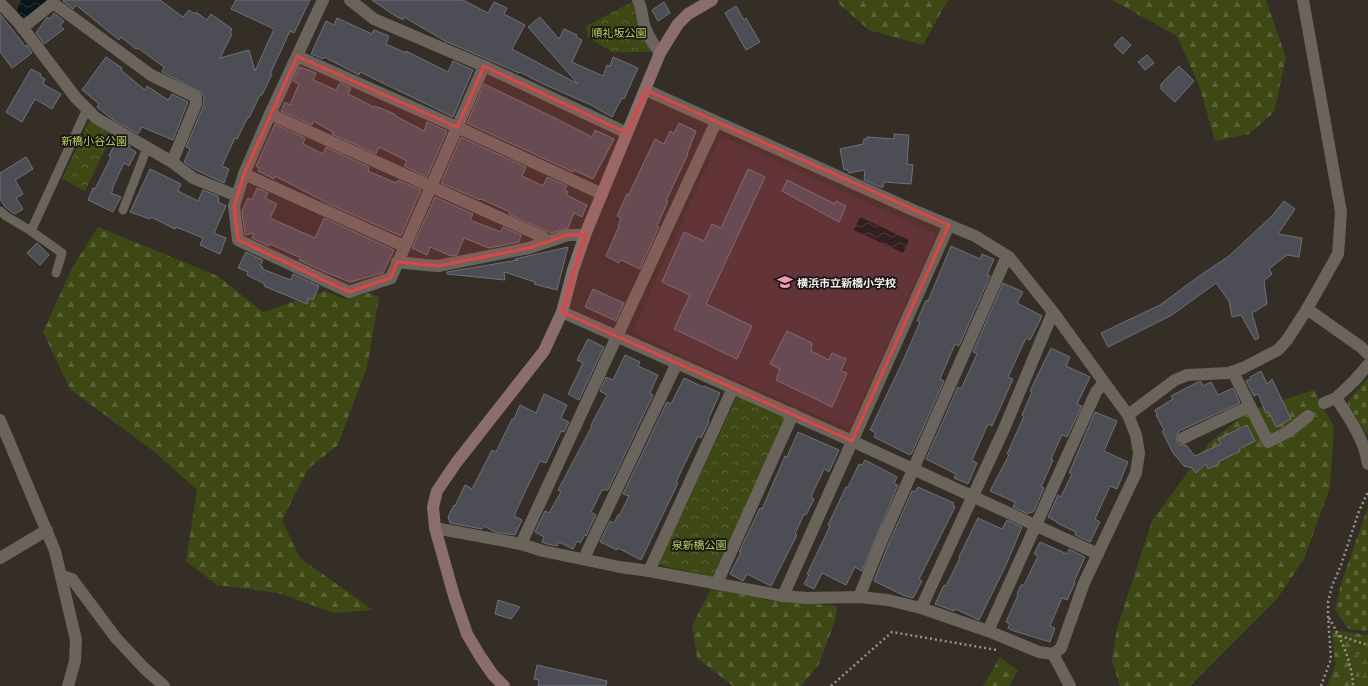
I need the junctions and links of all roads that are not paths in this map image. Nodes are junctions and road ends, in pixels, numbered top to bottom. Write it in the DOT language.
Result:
graph roads {
  1 [pos="323,0"];
  2 [pos="350,0"];
  3 [pos="638,0"];
  4 [pos="712,0"];
  5 [pos="1303,0"];
  6 [pos="0,3"];
  7 [pos="22,28"];
  8 [pos="660,53"];
  9 [pos="298,56"];
  10 [pos="484,66"];
  11 [pos="646,90"];
  12 [pos="87,109"];
  13 [pos="270,114"];
  14 [pos="716,122"];
  15 [pos="457,127"];
  16 [pos="627,133"];
  17 [pos="147,148"];
  18 [pos="172,162"];
  19 [pos="244,174"];
  20 [pos="431,186"];
  21 [pos="602,194"];
  22 [pos="237,196"];
  23 [pos="0,210"];
  24 [pos="123,210"];
  25 [pos="949,225"];
  26 [pos="32,231"];
  27 [pos="585,235"];
  28 [pos="548,242"];
  29 [pos="404,246"];
  30 [pos="1007,256"];
  31 [pos="397,262"];
  32 [pos="56,273"];
  33 [pos="1307,309"];
  34 [pos="562,312"];
  35 [pos="1053,312"];
  36 [pos="617,336"];
  37 [pos="1368,354"];
  38 [pos="677,363"];
  39 [pos="1368,365"];
  40 [pos="1233,372"];
  41 [pos="1104,383"];
  42 [pos="733,388"];
  43 [pos="1336,398"];
  44 [pos="1324,403"];
  45 [pos="1250,406"];
  46 [pos="793,414"];
  47 [pos="1128,416"];
  48 [pos="1308,416"];
  49 [pos="0,420"];
  50 [pos="1183,438"];
  51 [pos="852,441"];
  52 [pos="1368,464"];
  53 [pos="914,469"];
  54 [pos="972,496"];
  55 [pos="1036,526"];
  56 [pos="435,528"];
  57 [pos="47,530"];
  58 [pos="521,544"];
  59 [pos="1098,554"];
  60 [pos="0,558"];
  61 [pos="584,558"];
  62 [pos="649,571"];
  63 [pos="62,576"];
  64 [pos="717,583"];
  65 [pos="783,596"];
  66 [pos="859,597"];
  67 [pos="921,608"];
  68 [pos="988,631"];
  69 [pos="1053,654"];
  70 [pos="68,686"];
  71 [pos="164,686"];
  72 [pos="504,686"];
  73 [pos="1070,686"];
  1 -- 9 [label="street"];
  2 -- 10 [label="street"];
  3 -- 8 [label="street"];
  4 -- 8 [label="street"];
  5 -- 33 [label="street"];
  6 -- 7 [label="street"];
  7 -- 12 [label="street"];
  7 -- 18 [label="street"];
  8 -- 11 [label="street"];
  9 -- 13 [label="street"];
  9 -- 15 [label="street"];
  10 -- 15 [label="street"];
  10 -- 16 [label="street"];
  11 -- 14 [label="street"];
  11 -- 16 [label="street"];
  12 -- 17 [label="street"];
  12 -- 26 [label="lane"];
  13 -- 19 [label="street"];
  13 -- 20 [label="street"];
  14 -- 25 [label="street"];
  14 -- 36 [label="street"];
  15 -- 20 [label="street"];
  15 -- 21 [label="street"];
  16 -- 21 [label="street"];
  17 -- 18 [label="street"];
  17 -- 24 [label="lane"];
  18 -- 22 [label="street"];
  19 -- 22 [label="street"];
  19 -- 29 [label="street"];
  20 -- 28 [label="street"];
  20 -- 29 [label="street"];
  21 -- 27 [label="street"];
  22 -- 31 [label="street"];
  23 -- 26 [label="lane"];
  25 -- 30 [label="street"];
  25 -- 51 [label="street"];
  26 -- 32 [label="lane"];
  27 -- 28 [label="street"];
  27 -- 34 [label="street"];
  28 -- 31 [label="street"];
  29 -- 31 [label="street"];
  30 -- 35 [label="street"];
  30 -- 53 [label="street"];
  33 -- 37 [label="street"];
  33 -- 40 [label="street"];
  34 -- 36 [label="street"];
  34 -- 56 [label="street"];
  35 -- 41 [label="street"];
  35 -- 54 [label="street"];
  36 -- 38 [label="street"];
  36 -- 58 [label="street"];
  38 -- 42 [label="street"];
  38 -- 61 [label="street"];
  39 -- 43 [label="street"];
  40 -- 45 [label="street"];
  40 -- 47 [label="street"];
  41 -- 47 [label="street"];
  41 -- 55 [label="street"];
  42 -- 46 [label="street"];
  42 -- 62 [label="street"];
  43 -- 44 [label="street"];
  43 -- 52 [label="street"];
  45 -- 48 [label="street"];
  45 -- 50 [label="street"];
  46 -- 51 [label="street"];
  46 -- 64 [label="street"];
  47 -- 59 [label="street"];
  49 -- 57 [label="street"];
  51 -- 53 [label="street"];
  51 -- 65 [label="street"];
  53 -- 54 [label="street"];
  53 -- 66 [label="street"];
  54 -- 55 [label="street"];
  54 -- 67 [label="street"];
  55 -- 59 [label="street"];
  55 -- 68 [label="street"];
  56 -- 58 [label="street"];
  56 -- 72 [label="street"];
  57 -- 60 [label="street"];
  57 -- 63 [label="street"];
  58 -- 61 [label="street"];
  59 -- 69 [label="street"];
  61 -- 62 [label="street"];
  62 -- 64 [label="street"];
  63 -- 70 [label="street"];
  63 -- 71 [label="street"];
  64 -- 65 [label="street"];
  65 -- 66 [label="street"];
  66 -- 67 [label="street"];
  67 -- 68 [label="street"];
  68 -- 69 [label="street"];
  69 -- 73 [label="street"];
}
